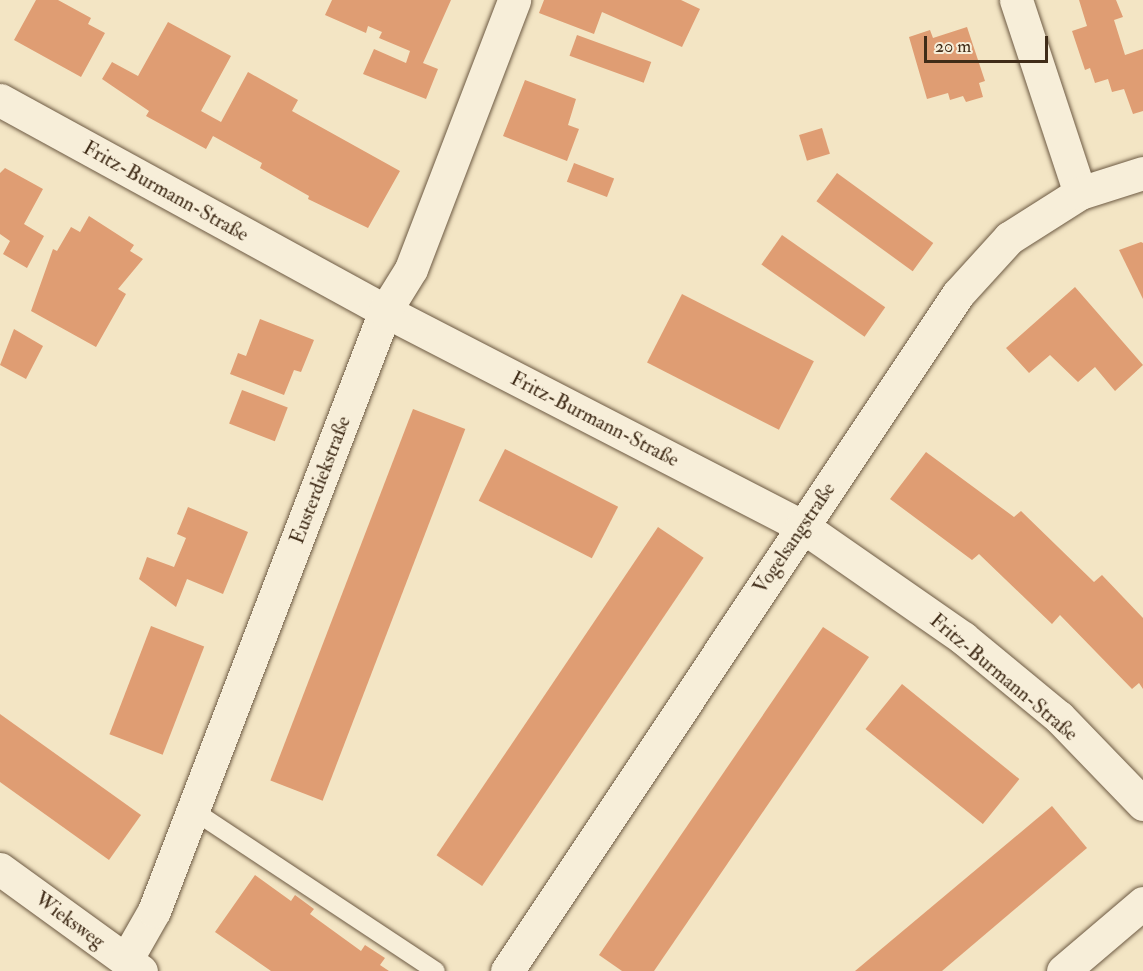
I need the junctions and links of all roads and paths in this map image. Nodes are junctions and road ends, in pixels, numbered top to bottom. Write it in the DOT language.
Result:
graph roads {
  1 [pos="514,0"];
  2 [pos="1016,0"];
  3 [pos="0,100"];
  4 [pos="1143,174"];
  5 [pos="1080,193"];
  6 [pos="385,311"];
  7 [pos="802,526"];
  8 [pos="1143,804"];
  9 [pos="194,811"];
  10 [pos="0,869"];
  11 [pos="1143,903"];
  12 [pos="134,966"];
  13 [pos="436,971"];
  14 [pos="507,971"];
  15 [pos="1063,971"];
  1 -- 6 [label="street, Eusterdiekstraße"];
  2 -- 5 [label="street"];
  3 -- 6 [label="street, Fritz-Burmann-Straße"];
  4 -- 5 [label="street, Vogelsangstraße"];
  5 -- 7 [label="street, Vogelsangstraße"];
  6 -- 7 [label="street, Fritz-Burmann-Straße"];
  6 -- 9 [label="street, Eusterdiekstraße"];
  7 -- 8 [label="street, Fritz-Burmann-Straße"];
  7 -- 14 [label="street, Vogelsangstraße"];
  9 -- 12 [label="street, Eusterdiekstraße"];
  9 -- 13 [label="lane"];
  10 -- 12 [label="street, Wieksweg"];
  11 -- 15 [label="street"];
}
